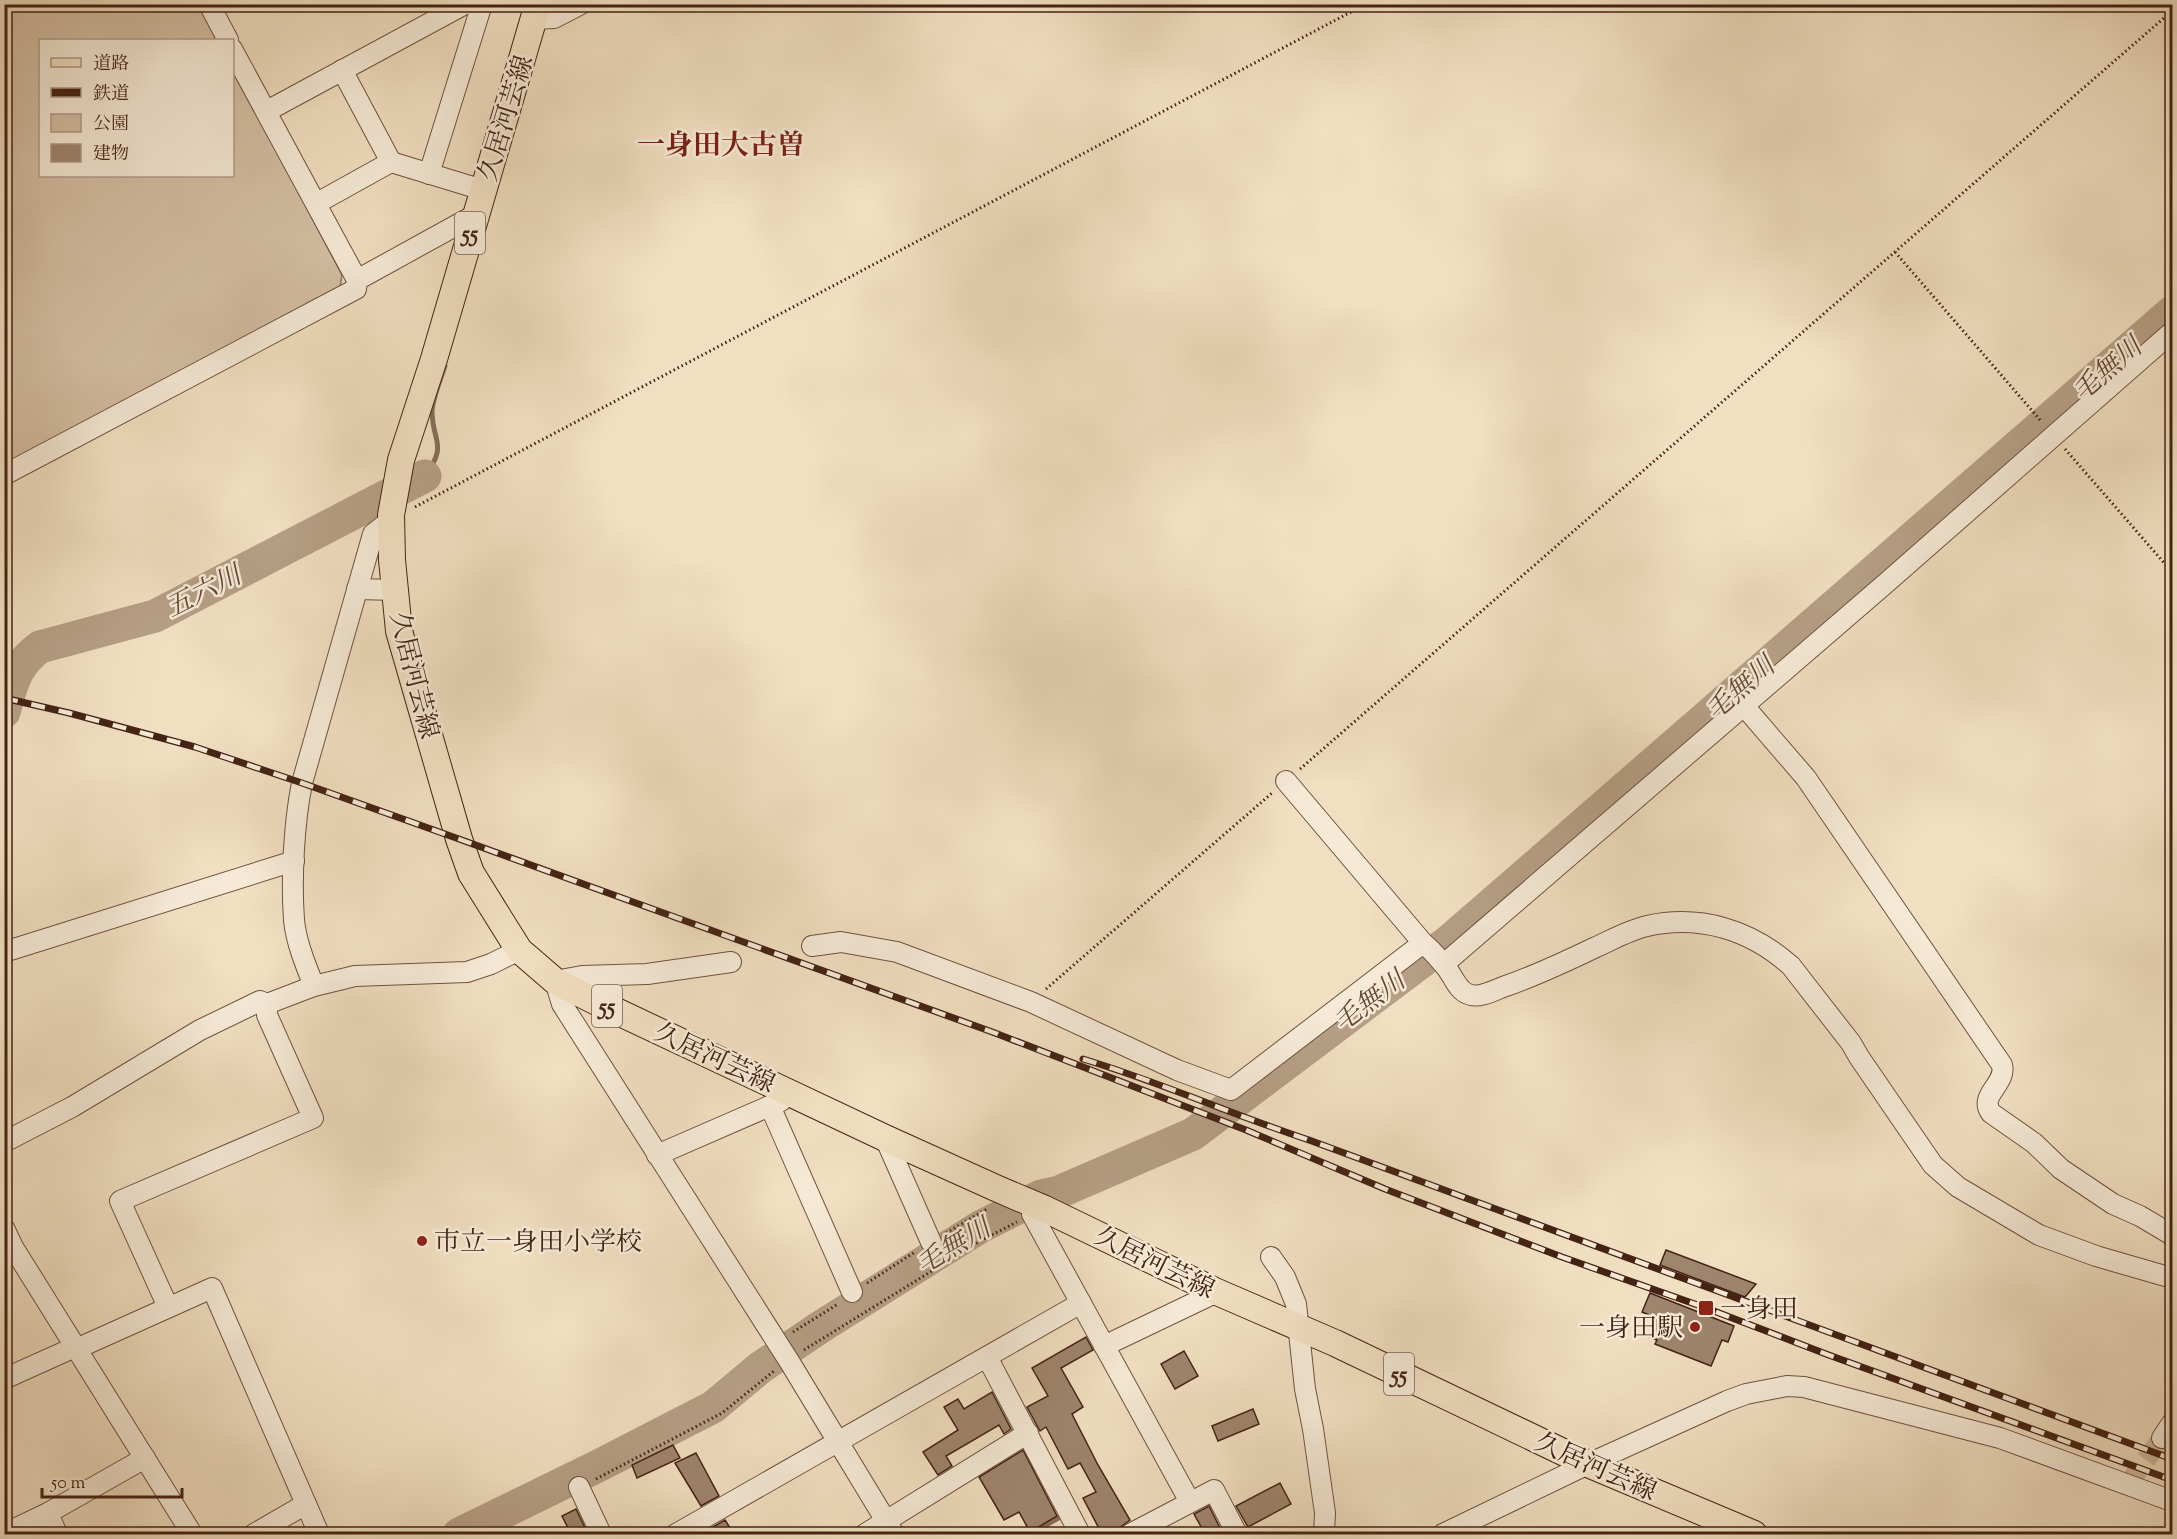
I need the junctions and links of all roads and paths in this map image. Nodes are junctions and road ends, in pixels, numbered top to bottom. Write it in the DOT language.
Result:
graph roads {
  1 [pos="209,4"];
  2 [pos="465,4"];
  3 [pos="482,4"];
  4 [pos="581,4"];
  5 [pos="1366,4"];
  6 [pos="2172,11"];
  7 [pos="542,15"];
  8 [pos="227,39"];
  9 [pos="234,53"];
  10 [pos="342,70"];
  11 [pos="267,111"];
  12 [pos="391,162"];
  13 [pos="429,174"];
  14 [pos="483,190"];
  15 [pos="317,203"];
  16 [pos="475,215"];
  17 [pos="1895,252"];
  18 [pos="357,280"];
  19 [pos="2172,332"];
  20 [pos="2039,418"];
  21 [pos="2054,436"];
  22 [pos="4,475"];
  23 [pos="391,517"];
  24 [pos="2172,572"];
  25 [pos="357,588"];
  26 [pos="395,590"];
  27 [pos="1744,706"];
  28 [pos="1286,781"];
  29 [pos="294,861"];
  30 [pos="1425,944"];
  31 [pos="812,946"];
  32 [pos="519,950"];
  33 [pos="4,952"];
  34 [pos="731,962"];
  35 [pos="1442,963"];
  36 [pos="555,981"];
  37 [pos="314,986"];
  38 [pos="1031,1002"];
  39 [pos="267,1005"];
  40 [pos="798,1095"];
  41 [pos="770,1106"];
  42 [pos="885,1138"];
  43 [pos="4,1142"];
  44 [pos="657,1155"];
  45 [pos="1013,1194"];
  46 [pos="1045,1209"];
  47 [pos="4,1228"];
  48 [pos="2172,1235"];
  49 [pos="931,1242"];
  50 [pos="9,1249"];
  51 [pos="1271,1257"];
  52 [pos="2172,1278"];
  53 [pos="852,1292"];
  54 [pos="1217,1292"];
  55 [pos="1081,1303"];
  56 [pos="168,1307"];
  57 [pos="1299,1327"];
  58 [pos="777,1343"];
  59 [pos="1104,1346"];
  60 [pos="76,1348"];
  61 [pos="987,1357"];
  62 [pos="4,1378"];
  63 [pos="1028,1434"];
  64 [pos="839,1442"];
  65 [pos="145,1458"];
  66 [pos="1588,1464"];
  67 [pos="579,1487"];
  68 [pos="2172,1501"];
  69 [pos="1190,1502"];
  70 [pos="306,1504"];
  71 [pos="48,1513"];
  72 [pos="891,1528"];
  73 [pos="4,1534"];
  74 [pos="57,1534"];
  75 [pos="192,1534"];
  76 [pos="254,1534"];
  77 [pos="319,1534"];
  78 [pos="601,1534"];
  79 [pos="676,1534"];
  80 [pos="865,1534"];
  81 [pos="1080,1534"];
  82 [pos="1130,1534"];
  83 [pos="1237,1534"];
  84 [pos="1324,1534"];
  85 [pos="1443,1534"];
  86 [pos="1754,1534"];
  1 -- 8 [label="street"];
  2 -- 10 [label="street"];
  3 -- 13 [label="street"];
  4 -- 7 [label="street"];
  5 -- 23 [label="path"];
  6 -- 17 [label="path"];
  7 -- 14 [label="main road, 久居河芸線 / 55"];
  9 -- 11 [label="street"];
  10 -- 11 [label="street"];
  10 -- 12 [label="street"];
  11 -- 15 [label="street"];
  12 -- 13 [label="street"];
  12 -- 15 [label="street"];
  13 -- 14 [label="street"];
  14 -- 16 [label="main road, 久居河芸線 / 55"];
  15 -- 18 [label="street"];
  16 -- 18 [label="street"];
  16 -- 23 [label="main road, 久居河芸線 / 55"];
  17 -- 20 [label="path"];
  17 -- 28 [label="path"];
  18 -- 22 [label="street"];
  19 -- 21 [label="street"];
  21 -- 24 [label="path"];
  21 -- 27 [label="street"];
  23 -- 25 [label="street"];
  23 -- 26 [label="main road, 久居河芸線 / 55"];
  25 -- 26 [label="street"];
  25 -- 29 [label="street"];
  26 -- 32 [label="main road, 久居河芸線 / 55"];
  27 -- 35 [label="street"];
  27 -- 48 [label="street"];
  28 -- 30 [label="street"];
  28 -- 38 [label="path"];
  29 -- 33 [label="street"];
  29 -- 37 [label="street"];
  30 -- 35 [label="street"];
  30 -- 38 [label="street"];
  31 -- 38 [label="street"];
  32 -- 36 [label="main road, 久居河芸線 / 55"];
  32 -- 37 [label="street"];
  34 -- 36 [label="street"];
  35 -- 52 [label="street"];
  36 -- 40 [label="main road, 久居河芸線 / 55"];
  36 -- 44 [label="street"];
  37 -- 39 [label="street"];
  39 -- 43 [label="street"];
  39 -- 56 [label="street"];
  40 -- 41 [label="street"];
  40 -- 42 [label="main road, 久居河芸線 / 55"];
  41 -- 44 [label="street"];
  41 -- 53 [label="street"];
  42 -- 45 [label="main road, 久居河芸線 / 55"];
  42 -- 49 [label="street"];
  44 -- 58 [label="street"];
  45 -- 46 [label="main road, 久居河芸線 / 55"];
  45 -- 49 [label="path"];
  46 -- 54 [label="main road, 久居河芸線 / 55"];
  46 -- 55 [label="street"];
  47 -- 50 [label="street"];
  49 -- 53 [label="path"];
  50 -- 60 [label="street"];
  51 -- 57 [label="street"];
  53 -- 58 [label="path"];
  54 -- 57 [label="main road, 久居河芸線 / 55"];
  54 -- 59 [label="street"];
  55 -- 59 [label="street"];
  55 -- 61 [label="street"];
  56 -- 60 [label="street"];
  56 -- 70 [label="street"];
  57 -- 66 [label="main road, 久居河芸線 / 55"];
  57 -- 84 [label="street"];
  58 -- 64 [label="street"];
  59 -- 69 [label="street"];
  60 -- 62 [label="street"];
  60 -- 65 [label="street"];
  61 -- 63 [label="street"];
  61 -- 64 [label="street"];
  63 -- 72 [label="street"];
  63 -- 81 [label="street"];
  64 -- 72 [label="street"];
  64 -- 79 [label="street"];
  65 -- 71 [label="street"];
  65 -- 75 [label="street"];
  66 -- 68 [label="street"];
  66 -- 85 [label="street"];
  66 -- 86 [label="main road, 久居河芸線 / 55"];
  67 -- 78 [label="street"];
  69 -- 82 [label="street"];
  69 -- 83 [label="street"];
  70 -- 76 [label="street"];
  70 -- 77 [label="street"];
  71 -- 73 [label="street"];
  71 -- 74 [label="street"];
  72 -- 80 [label="street"];
}
